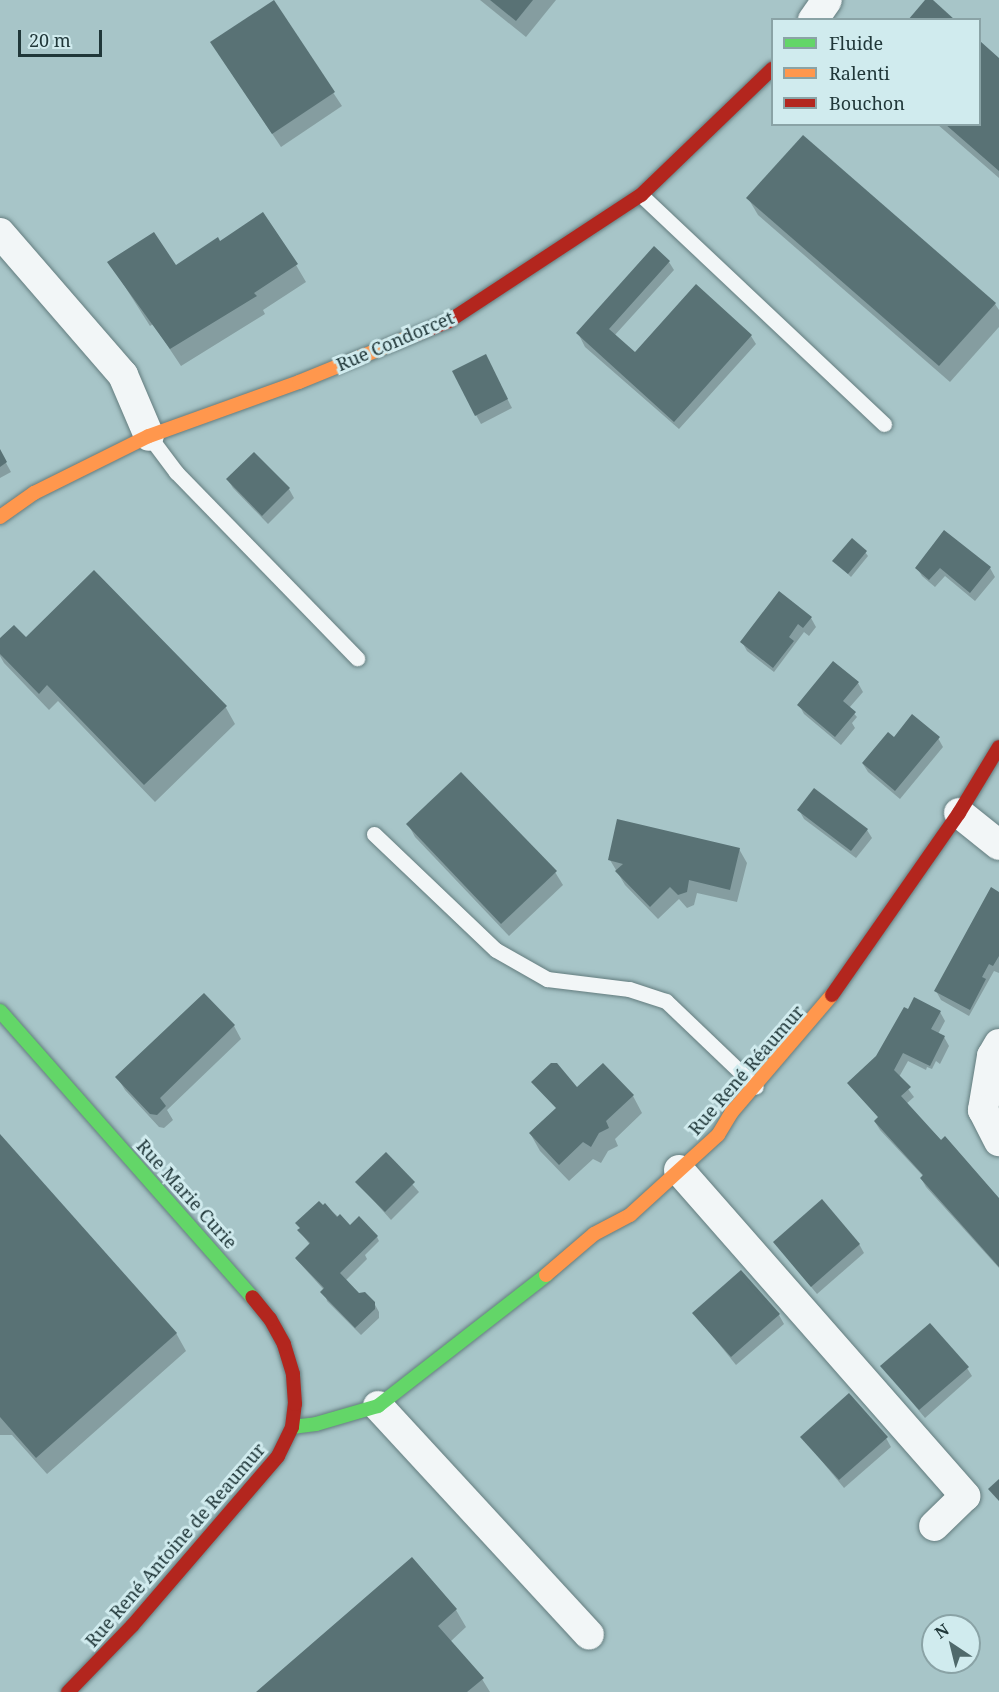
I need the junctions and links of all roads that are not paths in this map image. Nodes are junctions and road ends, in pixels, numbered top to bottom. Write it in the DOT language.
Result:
graph roads {
  1 [pos="827,0"];
  2 [pos="814,18"];
  3 [pos="771,70"];
  4 [pos="641,195"];
  5 [pos="0,233"];
  6 [pos="884,424"];
  7 [pos="149,436"];
  8 [pos="0,518"];
  9 [pos="357,658"];
  10 [pos="999,747"];
  11 [pos="958,813"];
  12 [pos="374,834"];
  13 [pos="999,844"];
  14 [pos="0,1011"];
  15 [pos="999,1044"];
  16 [pos="756,1087"];
  17 [pos="999,1141"];
  18 [pos="679,1170"];
  19 [pos="378,1406"];
  20 [pos="292,1427"];
  21 [pos="934,1526"];
  22 [pos="589,1635"];
  23 [pos="73,1689"];
  1 -- 2 [label="street"];
  3 -- 4 [label="street, Rue Condorcet"];
  4 -- 6 [label="lane"];
  4 -- 7 [label="street, Rue Condorcet"];
  5 -- 7 [label="street"];
  7 -- 8 [label="street, Rue Condorcet"];
  7 -- 9 [label="lane"];
  10 -- 11 [label="street, Rue René Réaumur"];
  11 -- 13 [label="street"];
  11 -- 16 [label="street, Rue René Réaumur"];
  12 -- 16 [label="lane"];
  14 -- 20 [label="street, Rue Marie Curie"];
  15 -- 17 [label="street"];
  16 -- 18 [label="street, Rue René Réaumur"];
  18 -- 19 [label="street, Rue René Réaumur"];
  18 -- 21 [label="street"];
  19 -- 20 [label="street, Rue René Réaumur"];
  19 -- 22 [label="street"];
  20 -- 23 [label="street, Rue René Antoine de Reaumur"];
}
